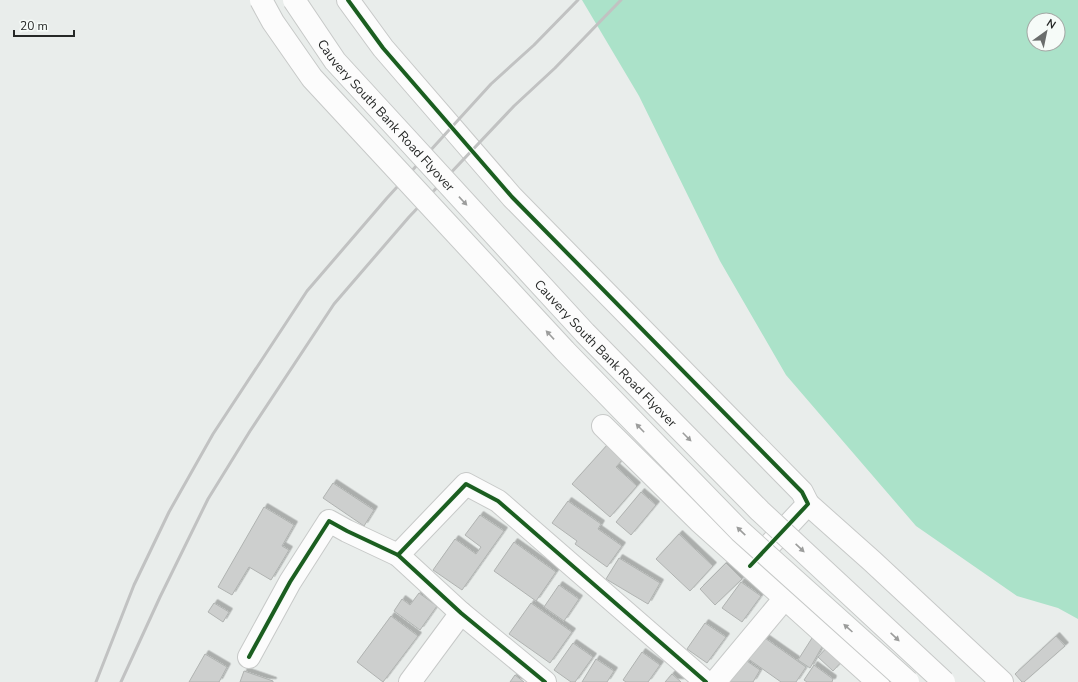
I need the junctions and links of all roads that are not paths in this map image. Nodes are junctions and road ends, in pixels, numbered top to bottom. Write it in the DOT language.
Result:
graph roads {
  1 [pos="261,0"];
  2 [pos="294,0"];
  3 [pos="348,0"];
  4 [pos="603,426"];
  5 [pos="808,504"];
  6 [pos="398,555"];
  7 [pos="750,566"];
  8 [pos="785,598"];
  9 [pos="461,613"];
  10 [pos="249,657"];
  11 [pos="410,682"];
  12 [pos="544,682"];
  13 [pos="706,682"];
  14 [pos="715,682"];
  15 [pos="878,682"];
  16 [pos="908,682"];
  17 [pos="944,682"];
  18 [pos="1002,682"];
  16 -- 1 [label="street, Cauvery South Bank Road Flyover, one-way, bridge"];
  2 -- 17 [label="street, Cauvery South Bank Road Flyover, one-way, bridge"];
  3 -- 5 [label="street"];
  4 -- 7 [label="street"];
  5 -- 7 [label="street"];
  5 -- 18 [label="street"];
  6 -- 9 [label="street"];
  6 -- 10 [label="street"];
  6 -- 13 [label="street"];
  7 -- 8 [label="street"];
  8 -- 14 [label="street"];
  8 -- 15 [label="street"];
  9 -- 11 [label="street"];
  9 -- 12 [label="street"];
}
